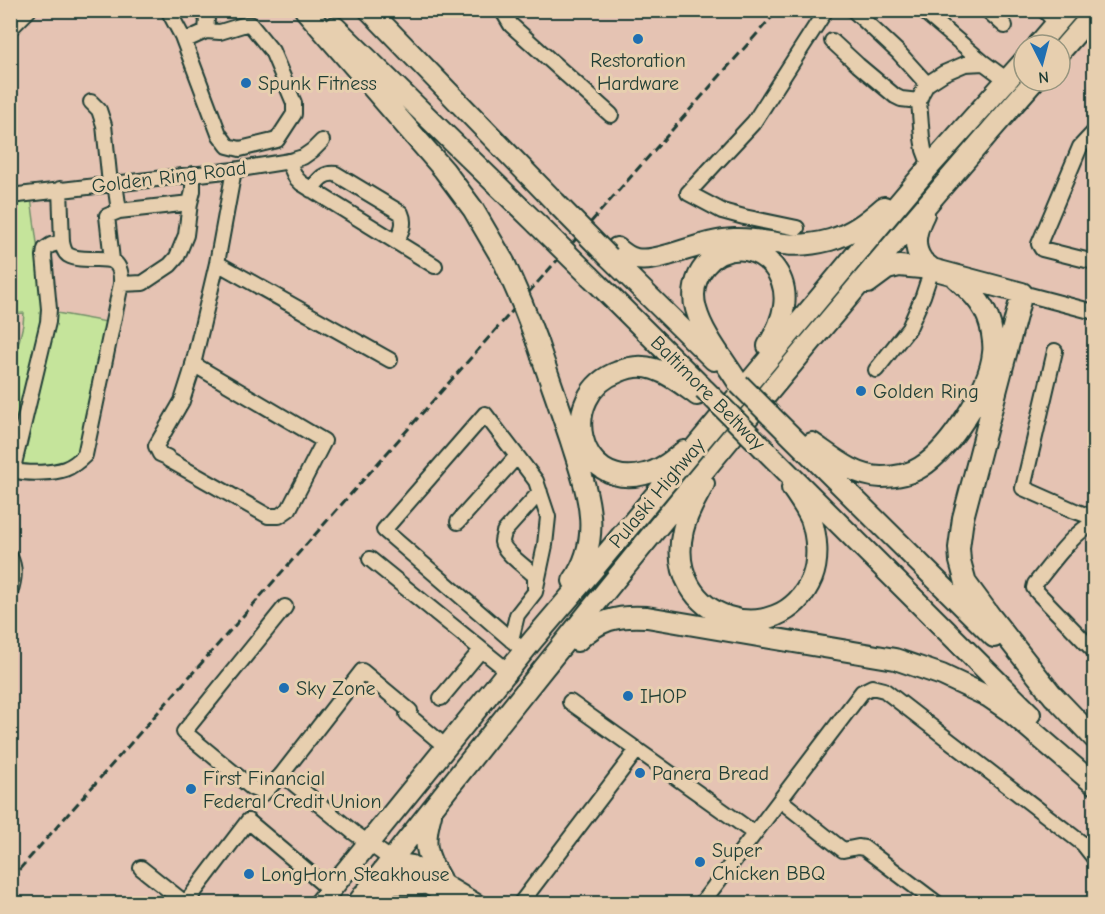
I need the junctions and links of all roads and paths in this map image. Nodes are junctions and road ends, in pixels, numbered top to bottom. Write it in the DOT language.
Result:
graph roads {
  1 [pos="29,10"];
  2 [pos="168,10"];
  3 [pos="202,10"];
  4 [pos="305,10"];
  5 [pos="318,10"];
  6 [pos="369,10"];
  7 [pos="502,10"];
  8 [pos="826,10"];
  9 [pos="853,10"];
  10 [pos="922,10"];
  11 [pos="987,10"];
  12 [pos="1095,13"];
  13 [pos="1056,15"];
  14 [pos="1005,26"];
  15 [pos="10,29"];
  16 [pos="206,31"];
  17 [pos="1045,33"];
  18 [pos="1072,39"];
  19 [pos="184,41"];
  20 [pos="832,41"];
  21 [pos="984,63"];
  22 [pos="1012,74"];
  23 [pos="1007,80"];
  24 [pos="927,84"];
  25 [pos="1024,93"];
  26 [pos="919,101"];
  27 [pos="91,102"];
  28 [pos="611,115"];
  29 [pos="1094,128"];
  30 [pos="321,141"];
  31 [pos="288,161"];
  32 [pos="929,167"];
  33 [pos="234,170"];
  34 [pos="193,174"];
  35 [pos="113,183"];
  36 [pos="60,189"];
  37 [pos="311,190"];
  38 [pos="10,196"];
  39 [pos="931,199"];
  40 [pos="190,203"];
  41 [pos="119,211"];
  42 [pos="797,228"];
  43 [pos="62,242"];
  44 [pos="396,242"];
  45 [pos="613,253"];
  46 [pos="112,260"];
  47 [pos="1095,262"];
  48 [pos="218,263"];
  49 [pos="435,266"];
  50 [pos="942,272"];
  51 [pos="121,284"];
  52 [pos="1016,291"];
  53 [pos="840,306"];
  54 [pos="1095,312"];
  55 [pos="1055,351"];
  56 [pos="993,353"];
  57 [pos="390,360"];
  58 [pos="193,364"];
  59 [pos="724,365"];
  60 [pos="876,370"];
  61 [pos="739,390"];
  62 [pos="700,392"];
  63 [pos="778,421"];
  64 [pos="709,432"];
  65 [pos="723,447"];
  66 [pos="770,454"];
  67 [pos="517,456"];
  68 [pos="664,485"];
  69 [pos="540,492"];
  70 [pos="1095,518"];
  71 [pos="458,522"];
  72 [pos="1095,523"];
  73 [pos="10,556"];
  74 [pos="370,559"];
  75 [pos="535,592"];
  76 [pos="10,593"];
  77 [pos="285,607"];
  78 [pos="523,644"];
  79 [pos="481,650"];
  80 [pos="1095,651"];
  81 [pos="508,670"];
  82 [pos="533,682"];
  83 [pos="1054,697"];
  84 [pos="441,698"];
  85 [pos="570,702"];
  86 [pos="1095,738"];
  87 [pos="446,747"];
  88 [pos="637,750"];
  89 [pos="282,774"];
  90 [pos="1095,778"];
  91 [pos="1095,784"];
  92 [pos="780,800"];
  93 [pos="433,808"];
  94 [pos="754,833"];
  95 [pos="368,843"];
  96 [pos="1095,858"];
  97 [pos="392,860"];
  98 [pos="141,868"];
  99 [pos="431,882"];
  100 [pos="325,897"];
  101 [pos="360,899"];
  102 [pos="185,903"];
  103 [pos="456,903"];
  104 [pos="481,903"];
  105 [pos="520,903"];
  106 [pos="701,903"];
  107 [pos="938,903"];
  1 -- 15 [label="street"];
  2 -- 19 [label="street"];
  3 -- 16 [label="street"];
  4 -- 78 [label="highway, bridge"];
  5 -- 62 [label="highway, Baltimore Beltway, bridge"];
  6 -- 45 [label="highway"];
  7 -- 28 [label="street"];
  8 -- 42 [label="street"];
  9 -- 24 [label="street"];
  10 -- 21 [label="street"];
  11 -- 14 [label="street"];
  12 -- 18 [label="highway"];
  13 -- 17 [label="highway"];
  16 -- 19 [label="street"];
  16 -- 19 [label="street"];
  20 -- 26 [label="street"];
  21 -- 23 [label="street"];
  21 -- 24 [label="street"];
  22 -- 23 [label="highway, Pulaski Highway"];
  23 -- 32 [label="highway, Pulaski Highway"];
  24 -- 26 [label="street"];
  25 -- 39 [label="highway, Pulaski Highway"];
  26 -- 32 [label="street"];
  27 -- 35 [label="street"];
  29 -- 47 [label="street"];
  30 -- 31 [label="street, Golden Ring Road"];
  31 -- 33 [label="street, Golden Ring Road"];
  31 -- 37 [label="street"];
  32 -- 45 [label="highway"];
  32 -- 61 [label="highway, Pulaski Highway"];
  33 -- 34 [label="street, Golden Ring Road"];
  33 -- 48 [label="street"];
  34 -- 35 [label="street, Golden Ring Road"];
  34 -- 40 [label="street"];
  35 -- 36 [label="street, Golden Ring Road"];
  35 -- 41 [label="street"];
  36 -- 38 [label="street, Golden Ring Road"];
  36 -- 43 [label="street"];
  37 -- 44 [label="street"];
  37 -- 44 [label="street"];
  39 -- 50 [label="highway"];
  39 -- 53 [label="highway, Pulaski Highway"];
  40 -- 41 [label="street"];
  40 -- 51 [label="street"];
  41 -- 46 [label="street"];
  43 -- 46 [label="street"];
  43 -- 51 [label="street"];
  44 -- 49 [label="street"];
  45 -- 59 [label="highway, Baltimore Beltway"];
  46 -- 51 [label="street"];
  48 -- 57 [label="street"];
  48 -- 58 [label="street"];
  50 -- 52 [label="highway"];
  50 -- 53 [label="highway"];
  50 -- 56 [label="highway"];
  50 -- 60 [label="street"];
  52 -- 54 [label="street"];
  52 -- 56 [label="highway"];
  52 -- 83 [label="highway"];
  53 -- 65 [label="highway, Pulaski Highway"];
  55 -- 70 [label="street"];
  56 -- 63 [label="highway"];
  58 -- 58 [label="street"];
  59 -- 61 [label="highway, Baltimore Beltway"];
  59 -- 61 [label="highway"];
  61 -- 63 [label="highway, Baltimore Beltway, bridge"];
  61 -- 64 [label="highway, Pulaski Highway"];
  62 -- 64 [label="highway"];
  62 -- 66 [label="highway, Baltimore Beltway, bridge"];
  63 -- 83 [label="highway, Baltimore Beltway"];
  64 -- 68 [label="highway, Pulaski Highway"];
  65 -- 66 [label="highway"];
  65 -- 82 [label="highway, Pulaski Highway"];
  66 -- 90 [label="highway, Baltimore Beltway"];
  67 -- 69 [label="street"];
  67 -- 71 [label="street"];
  67 -- 78 [label="street"];
  68 -- 78 [label="highway, Pulaski Highway"];
  68 -- 97 [label="highway"];
  69 -- 75 [label="street"];
  69 -- 75 [label="street"];
  72 -- 80 [label="street"];
  73 -- 76 [label="street"];
  74 -- 79 [label="street"];
  75 -- 78 [label="street"];
  77 -- 89 [label="street"];
  78 -- 81 [label="highway, Pulaski Highway"];
  79 -- 81 [label="street"];
  79 -- 84 [label="street"];
  81 -- 87 [label="highway, Pulaski Highway"];
  82 -- 91 [label="highway"];
  82 -- 93 [label="highway, Pulaski Highway"];
  83 -- 86 [label="highway, Baltimore Beltway"];
  85 -- 88 [label="street"];
  87 -- 89 [label="street"];
  87 -- 95 [label="highway, Pulaski Highway"];
  88 -- 94 [label="street"];
  88 -- 105 [label="street"];
  89 -- 95 [label="street"];
  92 -- 94 [label="street"];
  92 -- 96 [label="street"];
  92 -- 107 [label="street"];
  93 -- 97 [label="highway, Pulaski Highway"];
  93 -- 99 [label="highway"];
  94 -- 106 [label="street"];
  95 -- 97 [label="street"];
  95 -- 100 [label="highway, Pulaski Highway"];
  97 -- 99 [label="street"];
  97 -- 101 [label="highway, Pulaski Highway"];
  98 -- 102 [label="street"];
  99 -- 101 [label="highway"];
  99 -- 103 [label="street"];
  99 -- 104 [label="street"];
  100 -- 102 [label="street"];
}
